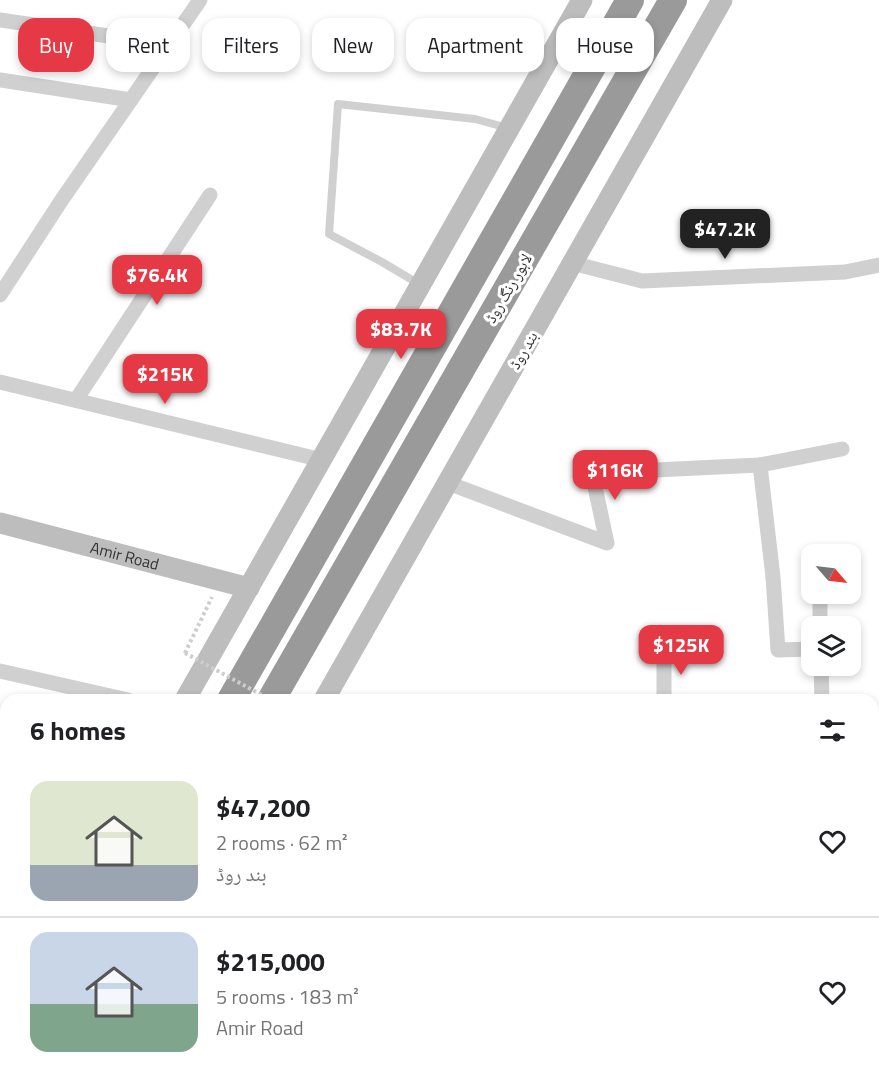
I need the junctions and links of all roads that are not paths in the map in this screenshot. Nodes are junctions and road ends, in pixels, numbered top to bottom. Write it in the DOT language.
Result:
graph roads {
  1 [pos="200,0"];
  2 [pos="582,0"];
  3 [pos="630,0"];
  4 [pos="674,0"];
  5 [pos="722,0"];
  6 [pos="188,18"];
  7 [pos="0,21"];
  8 [pos="106,36"];
  9 [pos="150,72"];
  10 [pos="0,80"];
  11 [pos="131,100"];
  12 [pos="509,128"];
  13 [pos="210,195"];
  14 [pos="572,263"];
  15 [pos="879,265"];
  16 [pos="421,285"];
  17 [pos="0,295"];
  18 [pos="0,382"];
  19 [pos="76,400"];
  20 [pos="842,449"];
  21 [pos="322,460"];
  22 [pos="760,465"];
  23 [pos="447,483"];
  24 [pos="0,523"];
  25 [pos="249,588"];
  26 [pos="801,649"];
  27 [pos="664,651"];
  28 [pos="0,671"];
  29 [pos="821,676"];
  30 [pos="102,694"];
  31 [pos="188,694"];
  32 [pos="234,694"];
  33 [pos="274,694"];
  34 [pos="327,694"];
  35 [pos="664,694"];
  36 [pos="822,694"];
  1 -- 6 [label="street"];
  2 -- 12 [label="main road"];
  3 -- 32 [label="highway"];
  4 -- 33 [label="highway, لاہور رنگ روڈ"];
  5 -- 14 [label="main road, بند روڈ"];
  7 -- 8 [label="street"];
  9 -- 11 [label="street"];
  10 -- 11 [label="street"];
  11 -- 17 [label="street"];
  12 -- 16 [label="main road"];
  12 -- 16 [label="lane"];
  13 -- 19 [label="street"];
  14 -- 15 [label="street"];
  14 -- 23 [label="main road, بند روڈ"];
  16 -- 21 [label="main road"];
  18 -- 19 [label="street"];
  19 -- 21 [label="street"];
  20 -- 22 [label="street"];
  21 -- 25 [label="main road"];
  22 -- 23 [label="street"];
  22 -- 26 [label="street"];
  23 -- 34 [label="main road, بند روڈ"];
  24 -- 25 [label="main road, Amir Road"];
  25 -- 31 [label="main road"];
  27 -- 35 [label="street"];
  28 -- 30 [label="street"];
  29 -- 36 [label="street"];
}
